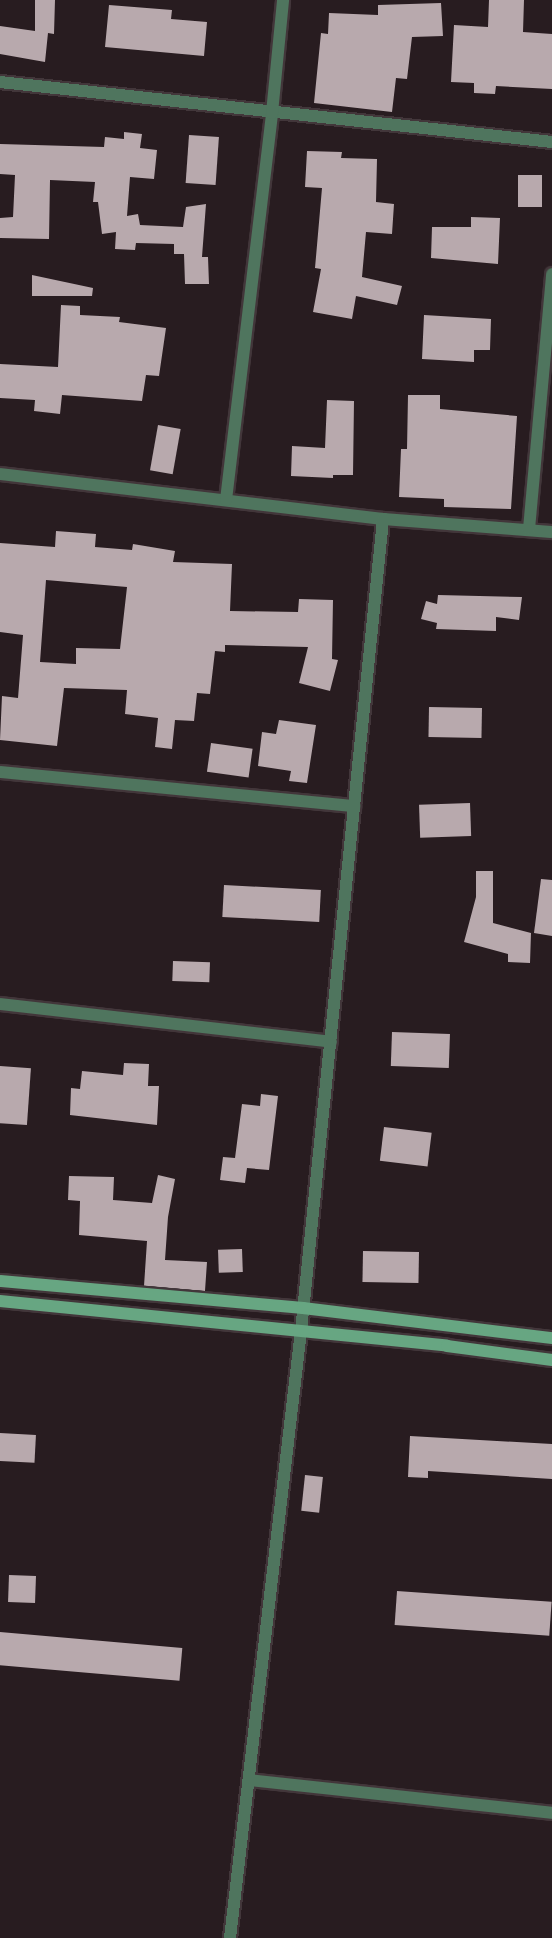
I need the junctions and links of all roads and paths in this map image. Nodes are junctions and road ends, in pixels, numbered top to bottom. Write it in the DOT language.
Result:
graph roads {
  1 [pos="283,0"];
  2 [pos="0,82"];
  3 [pos="272,112"];
  4 [pos="552,142"];
  5 [pos="552,274"];
  6 [pos="0,474"];
  7 [pos="226,500"];
  8 [pos="383,519"];
  9 [pos="529,529"];
  10 [pos="552,532"];
  11 [pos="0,772"];
  12 [pos="354,806"];
  13 [pos="0,1004"];
  14 [pos="331,1042"];
  15 [pos="0,1281"];
  16 [pos="0,1301"];
  17 [pos="303,1308"];
  18 [pos="301,1331"];
  19 [pos="552,1338"];
  20 [pos="552,1360"];
  21 [pos="249,1780"];
  22 [pos="552,1813"];
  23 [pos="230,1938"];
  1 -- 3 [label="street"];
  2 -- 3 [label="street"];
  3 -- 4 [label="street"];
  3 -- 7 [label="street"];
  5 -- 9 [label="street"];
  6 -- 7 [label="street"];
  7 -- 8 [label="street"];
  8 -- 9 [label="street"];
  8 -- 12 [label="street"];
  9 -- 10 [label="street"];
  11 -- 12 [label="street"];
  12 -- 14 [label="street"];
  13 -- 14 [label="street"];
  14 -- 17 [label="street"];
  15 -- 17 [label="street"];
  16 -- 18 [label="street"];
  17 -- 18 [label="street"];
  17 -- 19 [label="street"];
  18 -- 20 [label="street"];
  18 -- 21 [label="street"];
  21 -- 22 [label="street"];
  21 -- 23 [label="street"];
}
